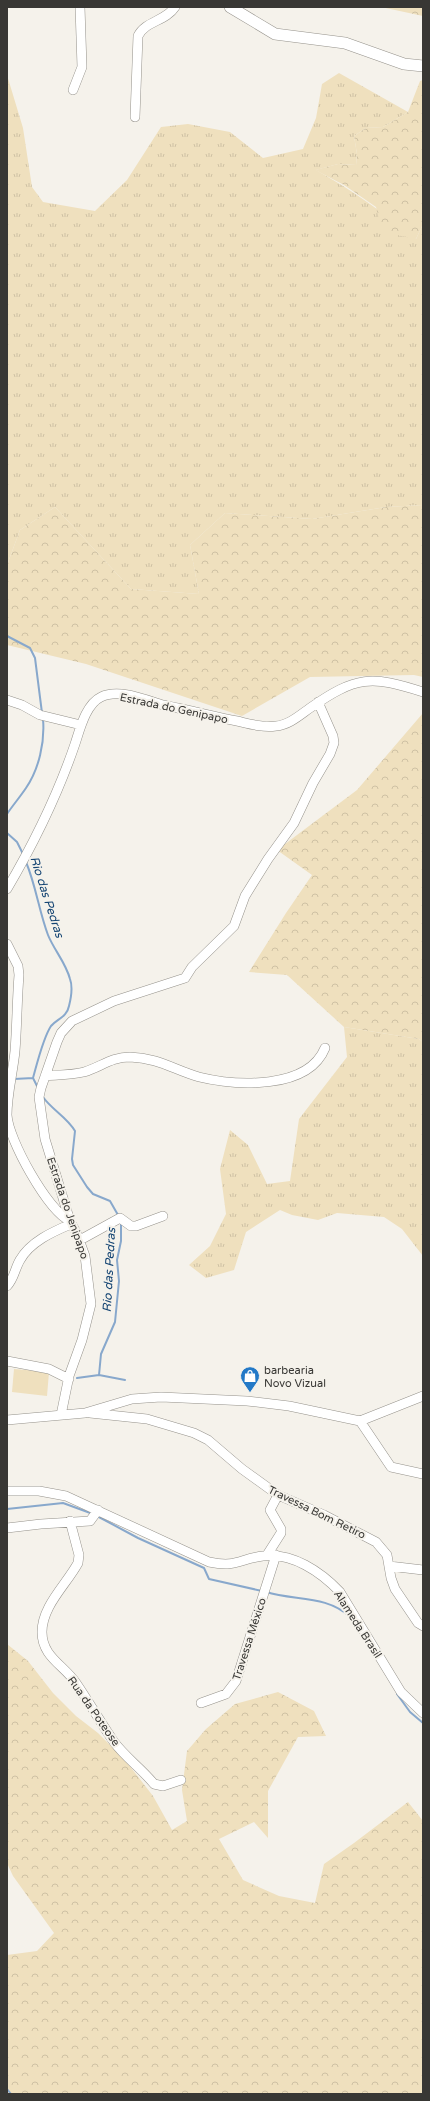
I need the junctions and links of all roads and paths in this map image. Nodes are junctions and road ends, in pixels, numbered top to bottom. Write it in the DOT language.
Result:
graph roads {
  1 [pos="80,7"];
  2 [pos="175,7"];
  3 [pos="230,7"];
  4 [pos="423,66"];
  5 [pos="73,90"];
  6 [pos="135,117"];
  7 [pos="423,692"];
  8 [pos="7,700"];
  9 [pos="318,702"];
  10 [pos="81,725"];
  11 [pos="9,881"];
  12 [pos="7,944"];
  13 [pos="326,1048"];
  14 [pos="45,1076"];
  15 [pos="7,1116"];
  16 [pos="163,1216"];
  17 [pos="70,1222"];
  18 [pos="80,1240"];
  19 [pos="7,1286"];
  20 [pos="7,1361"];
  21 [pos="68,1380"];
  22 [pos="423,1396"];
  23 [pos="85,1413"];
  24 [pos="62,1415"];
  25 [pos="7,1420"];
  26 [pos="360,1421"];
  27 [pos="423,1474"];
  28 [pos="7,1491"];
  29 [pos="278,1495"];
  30 [pos="98,1510"];
  31 [pos="70,1522"];
  32 [pos="7,1528"];
  33 [pos="271,1555"];
  34 [pos="389,1566"];
  35 [pos="423,1570"];
  36 [pos="422,1626"];
  37 [pos="201,1703"];
  38 [pos="423,1713"];
  39 [pos="181,1780"];
  1 -- 5 [label="street"];
  2 -- 6 [label="street"];
  3 -- 4 [label="street"];
  7 -- 9 [label="street, Estrada do Genipapo"];
  8 -- 10 [label="street"];
  9 -- 10 [label="street, Estrada do Genipapo"];
  9 -- 14 [label="street, Estrada do Jenipapo"];
  10 -- 11 [label="street, Estrada do Genipapo"];
  12 -- 15 [label="street"];
  13 -- 14 [label="street"];
  14 -- 17 [label="street, Estrada do Jenipapo"];
  15 -- 17 [label="street"];
  16 -- 18 [label="street"];
  17 -- 18 [label="street, Estrada do Jenipapo"];
  17 -- 19 [label="street"];
  18 -- 21 [label="street, Estrada do Jenipapo"];
  20 -- 21 [label="street"];
  21 -- 24 [label="street, Estrada do Jenipapo"];
  22 -- 26 [label="street"];
  23 -- 24 [label="street"];
  23 -- 26 [label="street"];
  23 -- 29 [label="street, Travessa Bom Retiro"];
  24 -- 25 [label="street"];
  26 -- 27 [label="street"];
  28 -- 30 [label="street"];
  29 -- 33 [label="street, Travessa México"];
  29 -- 34 [label="street, Travessa Bom Retiro"];
  30 -- 31 [label="street"];
  30 -- 33 [label="street"];
  31 -- 32 [label="street"];
  31 -- 39 [label="street, Rua da Poteose"];
  33 -- 37 [label="street, Travessa México"];
  33 -- 38 [label="street, Alameda Brasil"];
  34 -- 35 [label="street"];
  34 -- 36 [label="street, Travessa Bom Retiro"];
}
